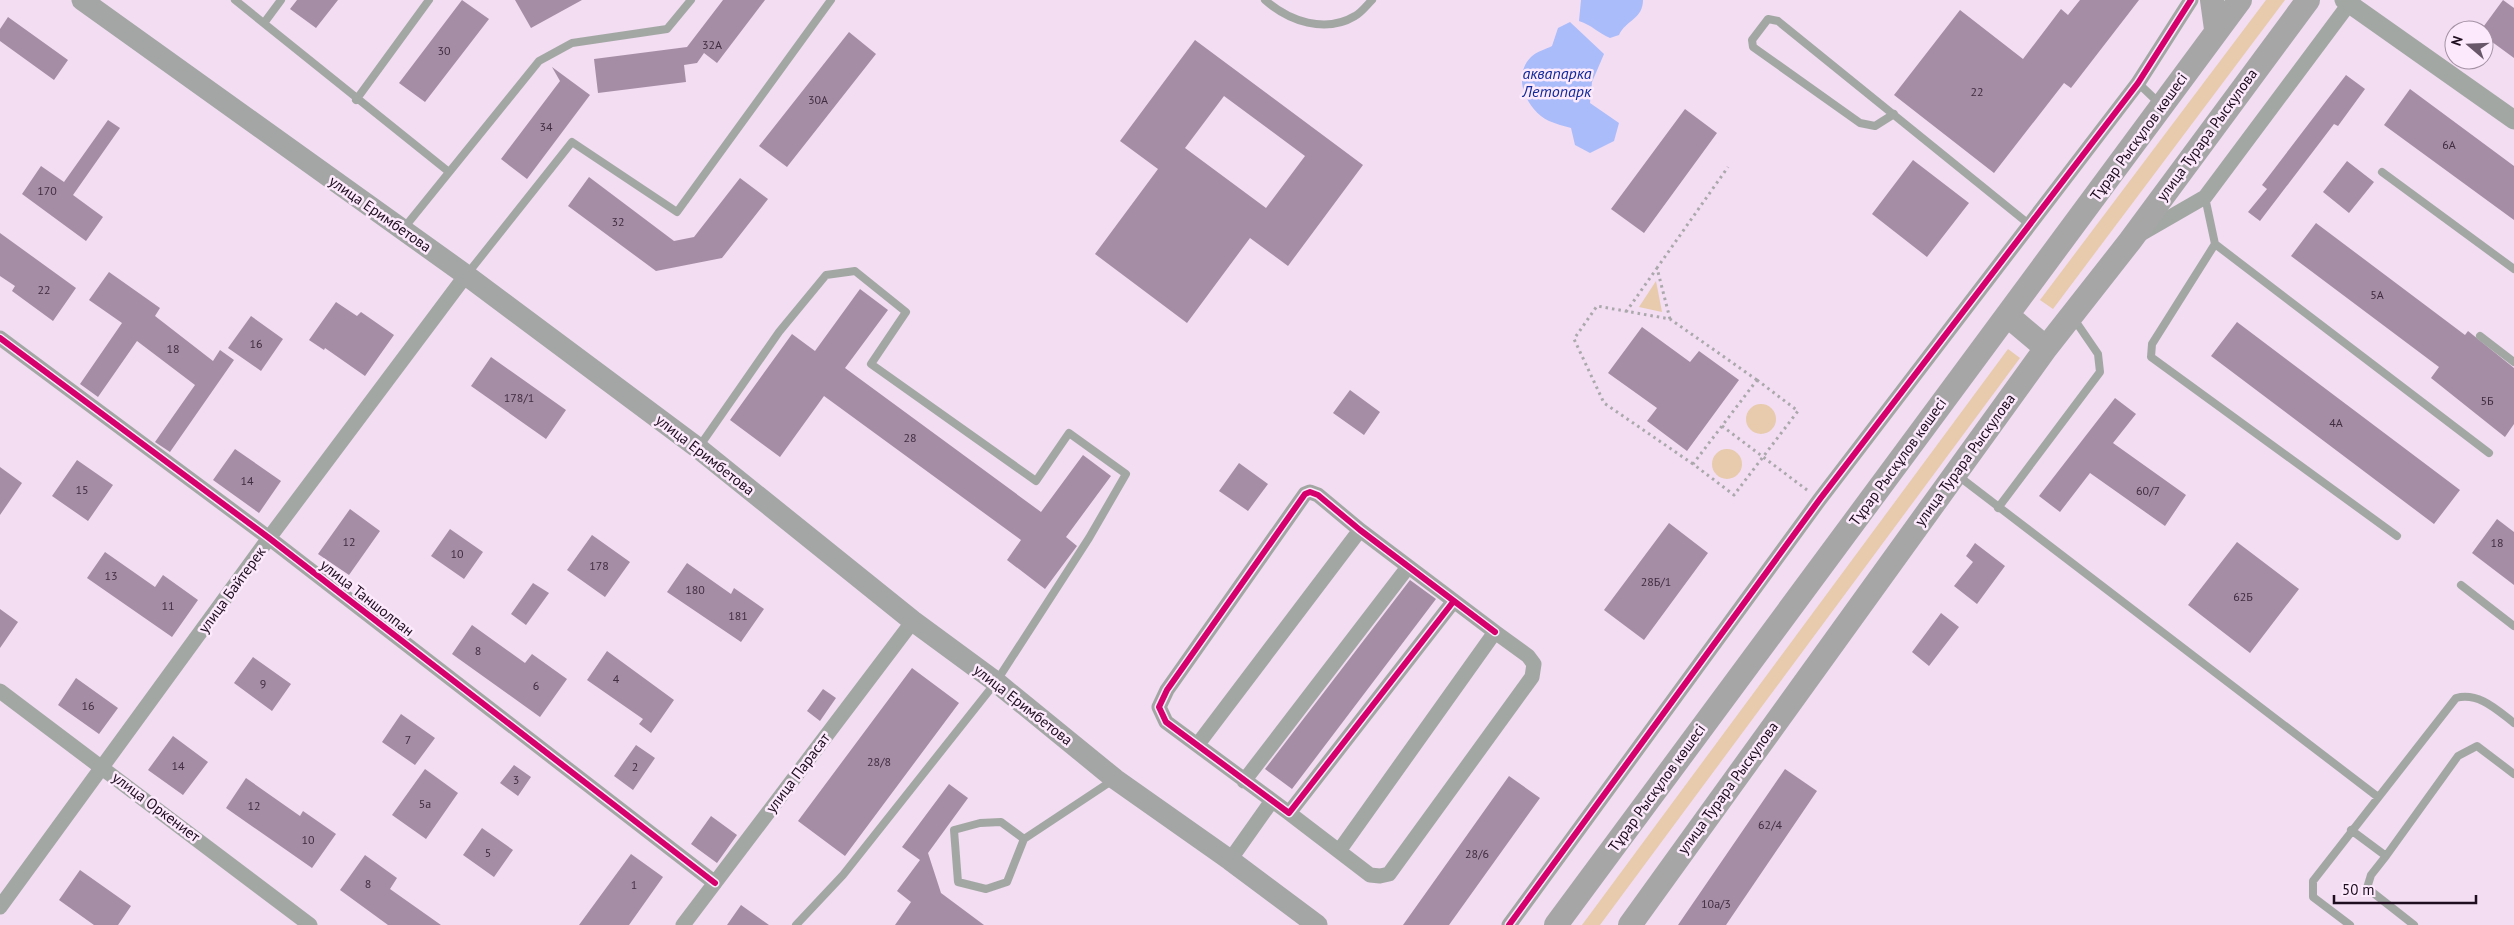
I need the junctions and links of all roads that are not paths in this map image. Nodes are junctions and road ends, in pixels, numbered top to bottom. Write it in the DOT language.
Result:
graph roads {
  1 [pos="82,0"];
  2 [pos="235,0"];
  3 [pos="280,0"];
  4 [pos="429,0"];
  5 [pos="691,0"];
  6 [pos="831,0"];
  7 [pos="1264,0"];
  8 [pos="1372,0"];
  9 [pos="2191,0"];
  10 [pos="2212,0"];
  11 [pos="2240,0"];
  12 [pos="2308,0"];
  13 [pos="2349,1"];
  14 [pos="264,23"];
  15 [pos="2216,29"];
  16 [pos="2138,84"];
  17 [pos="356,100"];
  18 [pos="2163,106"];
  19 [pos="1894,114"];
  20 [pos="2514,120"];
  21 [pos="449,172"];
  22 [pos="2382,172"];
  23 [pos="2205,196"];
  24 [pos="2030,225"];
  25 [pos="403,230"];
  26 [pos="2130,241"];
  27 [pos="2215,244"];
  28 [pos="2514,268"];
  29 [pos="466,275"];
  30 [pos="2006,315"];
  31 [pos="2072,316"];
  32 [pos="2480,336"];
  33 [pos="0,338"];
  34 [pos="2046,348"];
  35 [pos="2514,362"];
  36 [pos="698,448"];
  37 [pos="2489,452"];
  38 [pos="1956,473"];
  39 [pos="1998,508"];
  40 [pos="1360,530"];
  41 [pos="2397,536"];
  42 [pos="270,538"];
  43 [pos="1408,567"];
  44 [pos="2462,585"];
  45 [pos="1453,602"];
  46 [pos="913,620"];
  47 [pos="2514,626"];
  48 [pos="1496,632"];
  49 [pos="996,682"];
  50 [pos="0,692"];
  51 [pos="2514,723"];
  52 [pos="1198,744"];
  53 [pos="102,767"];
  54 [pos="2514,774"];
  55 [pos="1115,779"];
  56 [pos="1244,781"];
  57 [pos="2378,797"];
  58 [pos="1271,802"];
  59 [pos="1289,813"];
  60 [pos="2352,830"];
  61 [pos="1024,839"];
  62 [pos="1339,851"];
  63 [pos="2386,856"];
  64 [pos="1230,860"];
  65 [pos="715,883"];
  66 [pos="0,907"];
  67 [pos="310,925"];
  68 [pos="683,925"];
  69 [pos="796,925"];
  70 [pos="1317,925"];
  71 [pos="1509,925"];
  72 [pos="1556,925"];
  73 [pos="1630,925"];
  74 [pos="2350,925"];
  75 [pos="2414,925"];
  1 -- 25 [label="main road, улица Еримбетова"];
  2 -- 14 [label="lane"];
  3 -- 14 [label="lane"];
  4 -- 17 [label="lane"];
  5 -- 21 [label="lane"];
  6 -- 29 [label="lane"];
  7 -- 8 [label="lane"];
  9 -- 16 [label="street"];
  10 -- 15 [label="main road"];
  11 -- 15 [label="main road, Тұрар Рыскұлов көшесі"];
  12 -- 26 [label="main road, улица Турара Рыскулова"];
  13 -- 20 [label="street"];
  13 -- 23 [label="street"];
  14 -- 17 [label="lane"];
  15 -- 18 [label="main road, Тұрар Рыскұлов көшесі"];
  16 -- 18 [label="lane"];
  16 -- 24 [label="street"];
  17 -- 21 [label="lane"];
  18 -- 30 [label="main road, Тұрар Рыскұлов көшесі"];
  19 -- 19 [label="lane"];
  19 -- 24 [label="lane"];
  21 -- 25 [label="lane"];
  22 -- 28 [label="lane"];
  23 -- 26 [label="street"];
  23 -- 27 [label="lane"];
  24 -- 71 [label="street"];
  25 -- 29 [label="main road, улица Еримбетова"];
  26 -- 31 [label="main road, улица Турара Рыскулова"];
  27 -- 37 [label="lane"];
  27 -- 41 [label="lane"];
  29 -- 36 [label="main road, улица Еримбетова"];
  29 -- 42 [label="street, улица Байтерек"];
  30 -- 34 [label="main road"];
  30 -- 72 [label="main road, Тұрар Рыскұлов көшесі"];
  31 -- 34 [label="main road, улица Турара Рыскулова"];
  31 -- 39 [label="lane"];
  32 -- 35 [label="lane"];
  33 -- 42 [label="street, улица Таншолпан"];
  34 -- 38 [label="main road, улица Турара Рыскулова"];
  36 -- 46 [label="main road, улица Еримбетова"];
  36 -- 49 [label="lane"];
  38 -- 39 [label="lane"];
  38 -- 73 [label="main road, улица Турара Рыскулова"];
  39 -- 57 [label="lane"];
  40 -- 43 [label="street"];
  40 -- 52 [label="street"];
  40 -- 52 [label="street"];
  42 -- 53 [label="street, улица Байтерек"];
  42 -- 65 [label="street, улица Таншолпан"];
  43 -- 45 [label="street"];
  43 -- 56 [label="street"];
  44 -- 47 [label="lane"];
  45 -- 48 [label="street"];
  45 -- 59 [label="street"];
  46 -- 49 [label="main road, улица Еримбетова"];
  46 -- 65 [label="street, улица Парасат"];
  48 -- 62 [label="street"];
  48 -- 62 [label="street"];
  49 -- 55 [label="main road, улица Еримбетова"];
  49 -- 69 [label="lane"];
  50 -- 53 [label="street, улица Оркениет"];
  51 -- 57 [label="lane"];
  52 -- 56 [label="street"];
  53 -- 66 [label="street, улица Байтерек"];
  53 -- 67 [label="street, улица Оркениет"];
  54 -- 63 [label="lane"];
  55 -- 61 [label="lane"];
  55 -- 64 [label="main road, улица Еримбетова"];
  56 -- 58 [label="street"];
  57 -- 60 [label="lane"];
  58 -- 59 [label="street"];
  58 -- 64 [label="street"];
  59 -- 62 [label="street"];
  60 -- 63 [label="lane"];
  60 -- 74 [label="lane"];
  61 -- 61 [label="lane"];
  63 -- 75 [label="lane"];
  64 -- 70 [label="main road, улица Еримбетова"];
  65 -- 68 [label="street, улица Парасат"];
}
